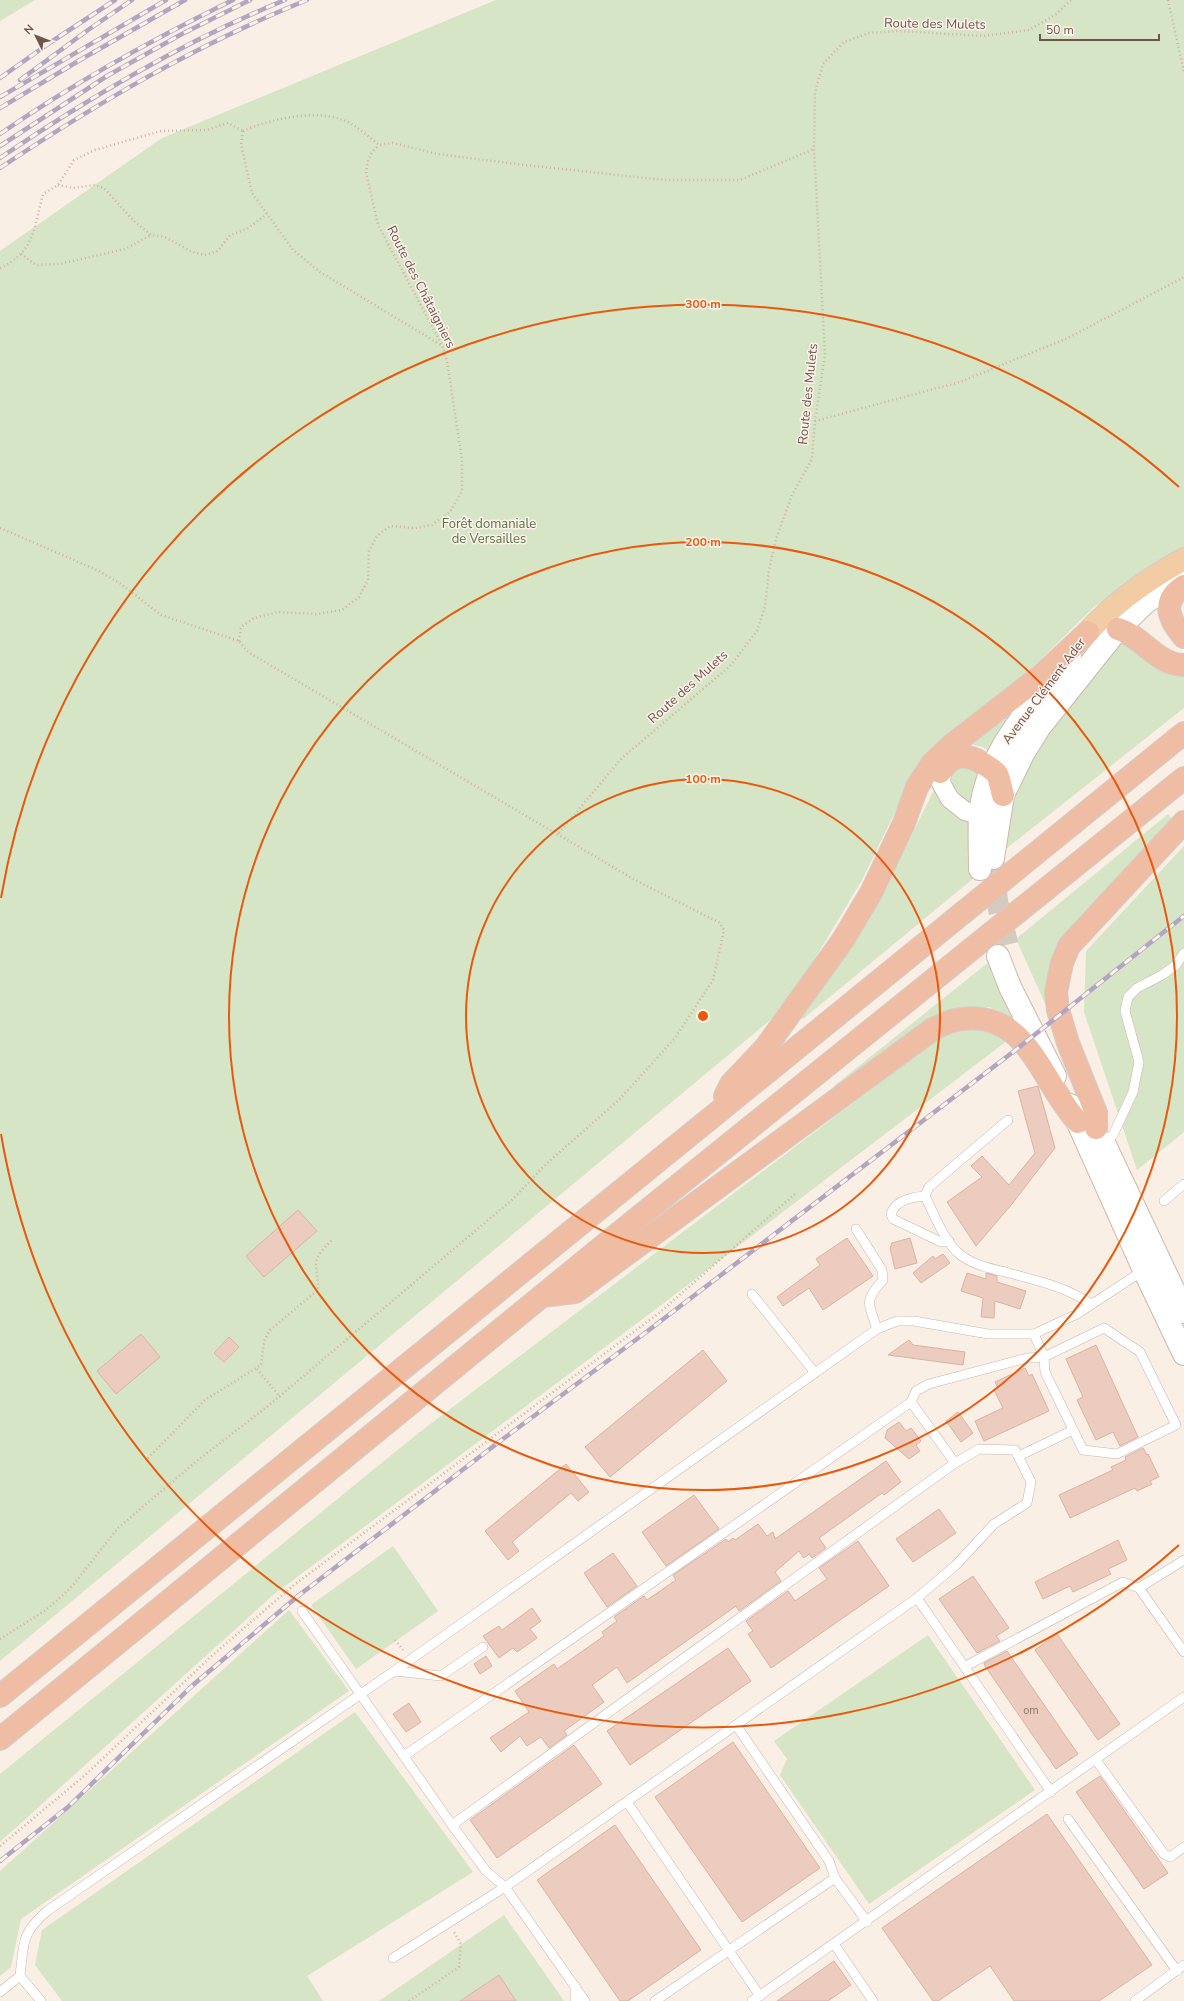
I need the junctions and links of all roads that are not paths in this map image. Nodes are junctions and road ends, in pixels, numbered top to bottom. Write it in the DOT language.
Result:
graph roads {
  1 [pos="1184,559"];
  2 [pos="1184,578"];
  3 [pos="1184,586"];
  4 [pos="1118,629"];
  5 [pos="1088,632"];
  6 [pos="1184,636"];
  7 [pos="1184,665"];
  8 [pos="1184,733"];
  9 [pos="991,768"];
  10 [pos="942,769"];
  11 [pos="1184,778"];
  12 [pos="1003,795"];
  13 [pos="980,816"];
  14 [pos="1184,822"];
  15 [pos="904,823"];
  16 [pos="1003,952"];
  17 [pos="1184,953"];
  18 [pos="716,1113"];
  19 [pos="1008,1120"];
  20 [pos="1093,1131"];
  21 [pos="1184,1184"];
  22 [pos="925,1196"];
  23 [pos="1164,1201"];
  24 [pos="856,1229"];
  25 [pos="949,1242"];
  26 [pos="1144,1270"];
  27 [pos="752,1294"];
  28 [pos="542,1296"];
  29 [pos="1091,1304"];
  30 [pos="1184,1312"];
  31 [pos="877,1329"];
  32 [pos="1034,1334"];
  33 [pos="1184,1354"];
  34 [pos="1044,1358"];
  35 [pos="815,1373"];
  36 [pos="911,1402"];
  37 [pos="1073,1430"];
  38 [pos="1019,1456"];
  39 [pos="955,1463"];
  40 [pos="1184,1560"];
  41 [pos="1139,1588"];
  42 [pos="917,1598"];
  43 [pos="302,1611"];
  44 [pos="483,1647"];
  45 [pos="1184,1652"];
  46 [pos="966,1666"];
  47 [pos="395,1671"];
  48 [pos="360,1695"];
  49 [pos="0,1696"];
  50 [pos="1181,1700"];
  51 [pos="1184,1710"];
  52 [pos="736,1725"];
  53 [pos="0,1739"];
  54 [pos="404,1756"];
  55 [pos="1096,1760"];
  56 [pos="1051,1792"];
  57 [pos="627,1802"];
  58 [pos="1068,1819"];
  59 [pos="452,1825"];
  60 [pos="1184,1847"];
  61 [pos="835,1878"];
  62 [pos="505,1887"];
  63 [pos="866,1922"];
  64 [pos="834,1944"];
  65 [pos="729,1949"];
  66 [pos="394,1958"];
  67 [pos="1180,1968"];
  68 [pos="20,1976"];
  69 [pos="575,1986"];
  70 [pos="0,1992"];
  71 [pos="760,1996"];
  72 [pos="40,2001"];
  73 [pos="575,2001"];
  74 [pos="585,2001"];
  75 [pos="655,2001"];
  76 [pos="752,2001"];
  77 [pos="873,2001"];
  78 [pos="1134,2001"];
  1 -- 5 [label="main road, Avenue Clément Ader"];
  2 -- 4 [label="main road, Avenue Clément Ader"];
  3 -- 6 [label="highway"];
  4 -- 5 [label="main road"];
  4 -- 7 [label="highway"];
  4 -- 12 [label="main road, Avenue Clément Ader"];
  5 -- 9 [label="main road, Avenue Clément Ader"];
  5 -- 15 [label="highway"];
  8 -- 18 [label="highway"];
  9 -- 10 [label="highway"];
  9 -- 12 [label="highway"];
  9 -- 13 [label="main road, Avenue Clément Ader"];
  10 -- 13 [label="street"];
  10 -- 15 [label="highway"];
  11 -- 28 [label="highway"];
  12 -- 13 [label="main road, Avenue Clément Ader"];
  14 -- 20 [label="highway"];
  15 -- 18 [label="highway"];
  16 -- 20 [label="main road"];
  17 -- 20 [label="lane"];
  18 -- 49 [label="highway"];
  19 -- 22 [label="lane"];
  20 -- 26 [label="main road"];
  20 -- 28 [label="highway"];
  20 -- 30 [label="main road"];
  21 -- 23 [label="lane"];
  22 -- 25 [label="lane"];
  22 -- 25 [label="lane"];
  24 -- 31 [label="lane"];
  25 -- 29 [label="lane"];
  26 -- 29 [label="lane"];
  26 -- 33 [label="main road"];
  27 -- 35 [label="lane"];
  28 -- 53 [label="highway"];
  29 -- 32 [label="lane"];
  31 -- 32 [label="lane"];
  31 -- 35 [label="lane"];
  32 -- 34 [label="lane"];
  34 -- 36 [label="lane"];
  34 -- 37 [label="lane"];
  34 -- 37 [label="lane"];
  35 -- 47 [label="lane"];
  36 -- 39 [label="lane"];
  36 -- 54 [label="lane"];
  37 -- 38 [label="lane"];
  38 -- 39 [label="lane"];
  38 -- 42 [label="lane"];
  39 -- 59 [label="lane"];
  40 -- 41 [label="lane"];
  41 -- 45 [label="lane"];
  41 -- 46 [label="lane"];
  42 -- 46 [label="lane"];
  42 -- 52 [label="lane"];
  43 -- 48 [label="lane"];
  44 -- 47 [label="lane"];
  46 -- 56 [label="lane"];
  47 -- 48 [label="lane"];
  48 -- 54 [label="lane"];
  48 -- 68 [label="lane"];
  50 -- 51 [label="lane"];
  50 -- 55 [label="lane"];
  52 -- 57 [label="lane"];
  52 -- 61 [label="lane"];
  54 -- 59 [label="lane"];
  55 -- 56 [label="lane"];
  55 -- 60 [label="lane"];
  56 -- 63 [label="lane"];
  57 -- 62 [label="lane"];
  57 -- 65 [label="lane"];
  58 -- 67 [label="lane"];
  59 -- 62 [label="lane"];
  61 -- 63 [label="lane"];
  61 -- 65 [label="lane"];
  62 -- 66 [label="lane"];
  62 -- 69 [label="lane"];
  63 -- 64 [label="lane"];
  64 -- 71 [label="lane"];
  64 -- 77 [label="lane"];
  65 -- 71 [label="lane"];
  65 -- 75 [label="lane"];
  67 -- 78 [label="lane"];
  68 -- 70 [label="lane"];
  68 -- 72 [label="lane"];
  69 -- 73 [label="lane"];
  69 -- 74 [label="lane"];
  71 -- 76 [label="lane"];
}
